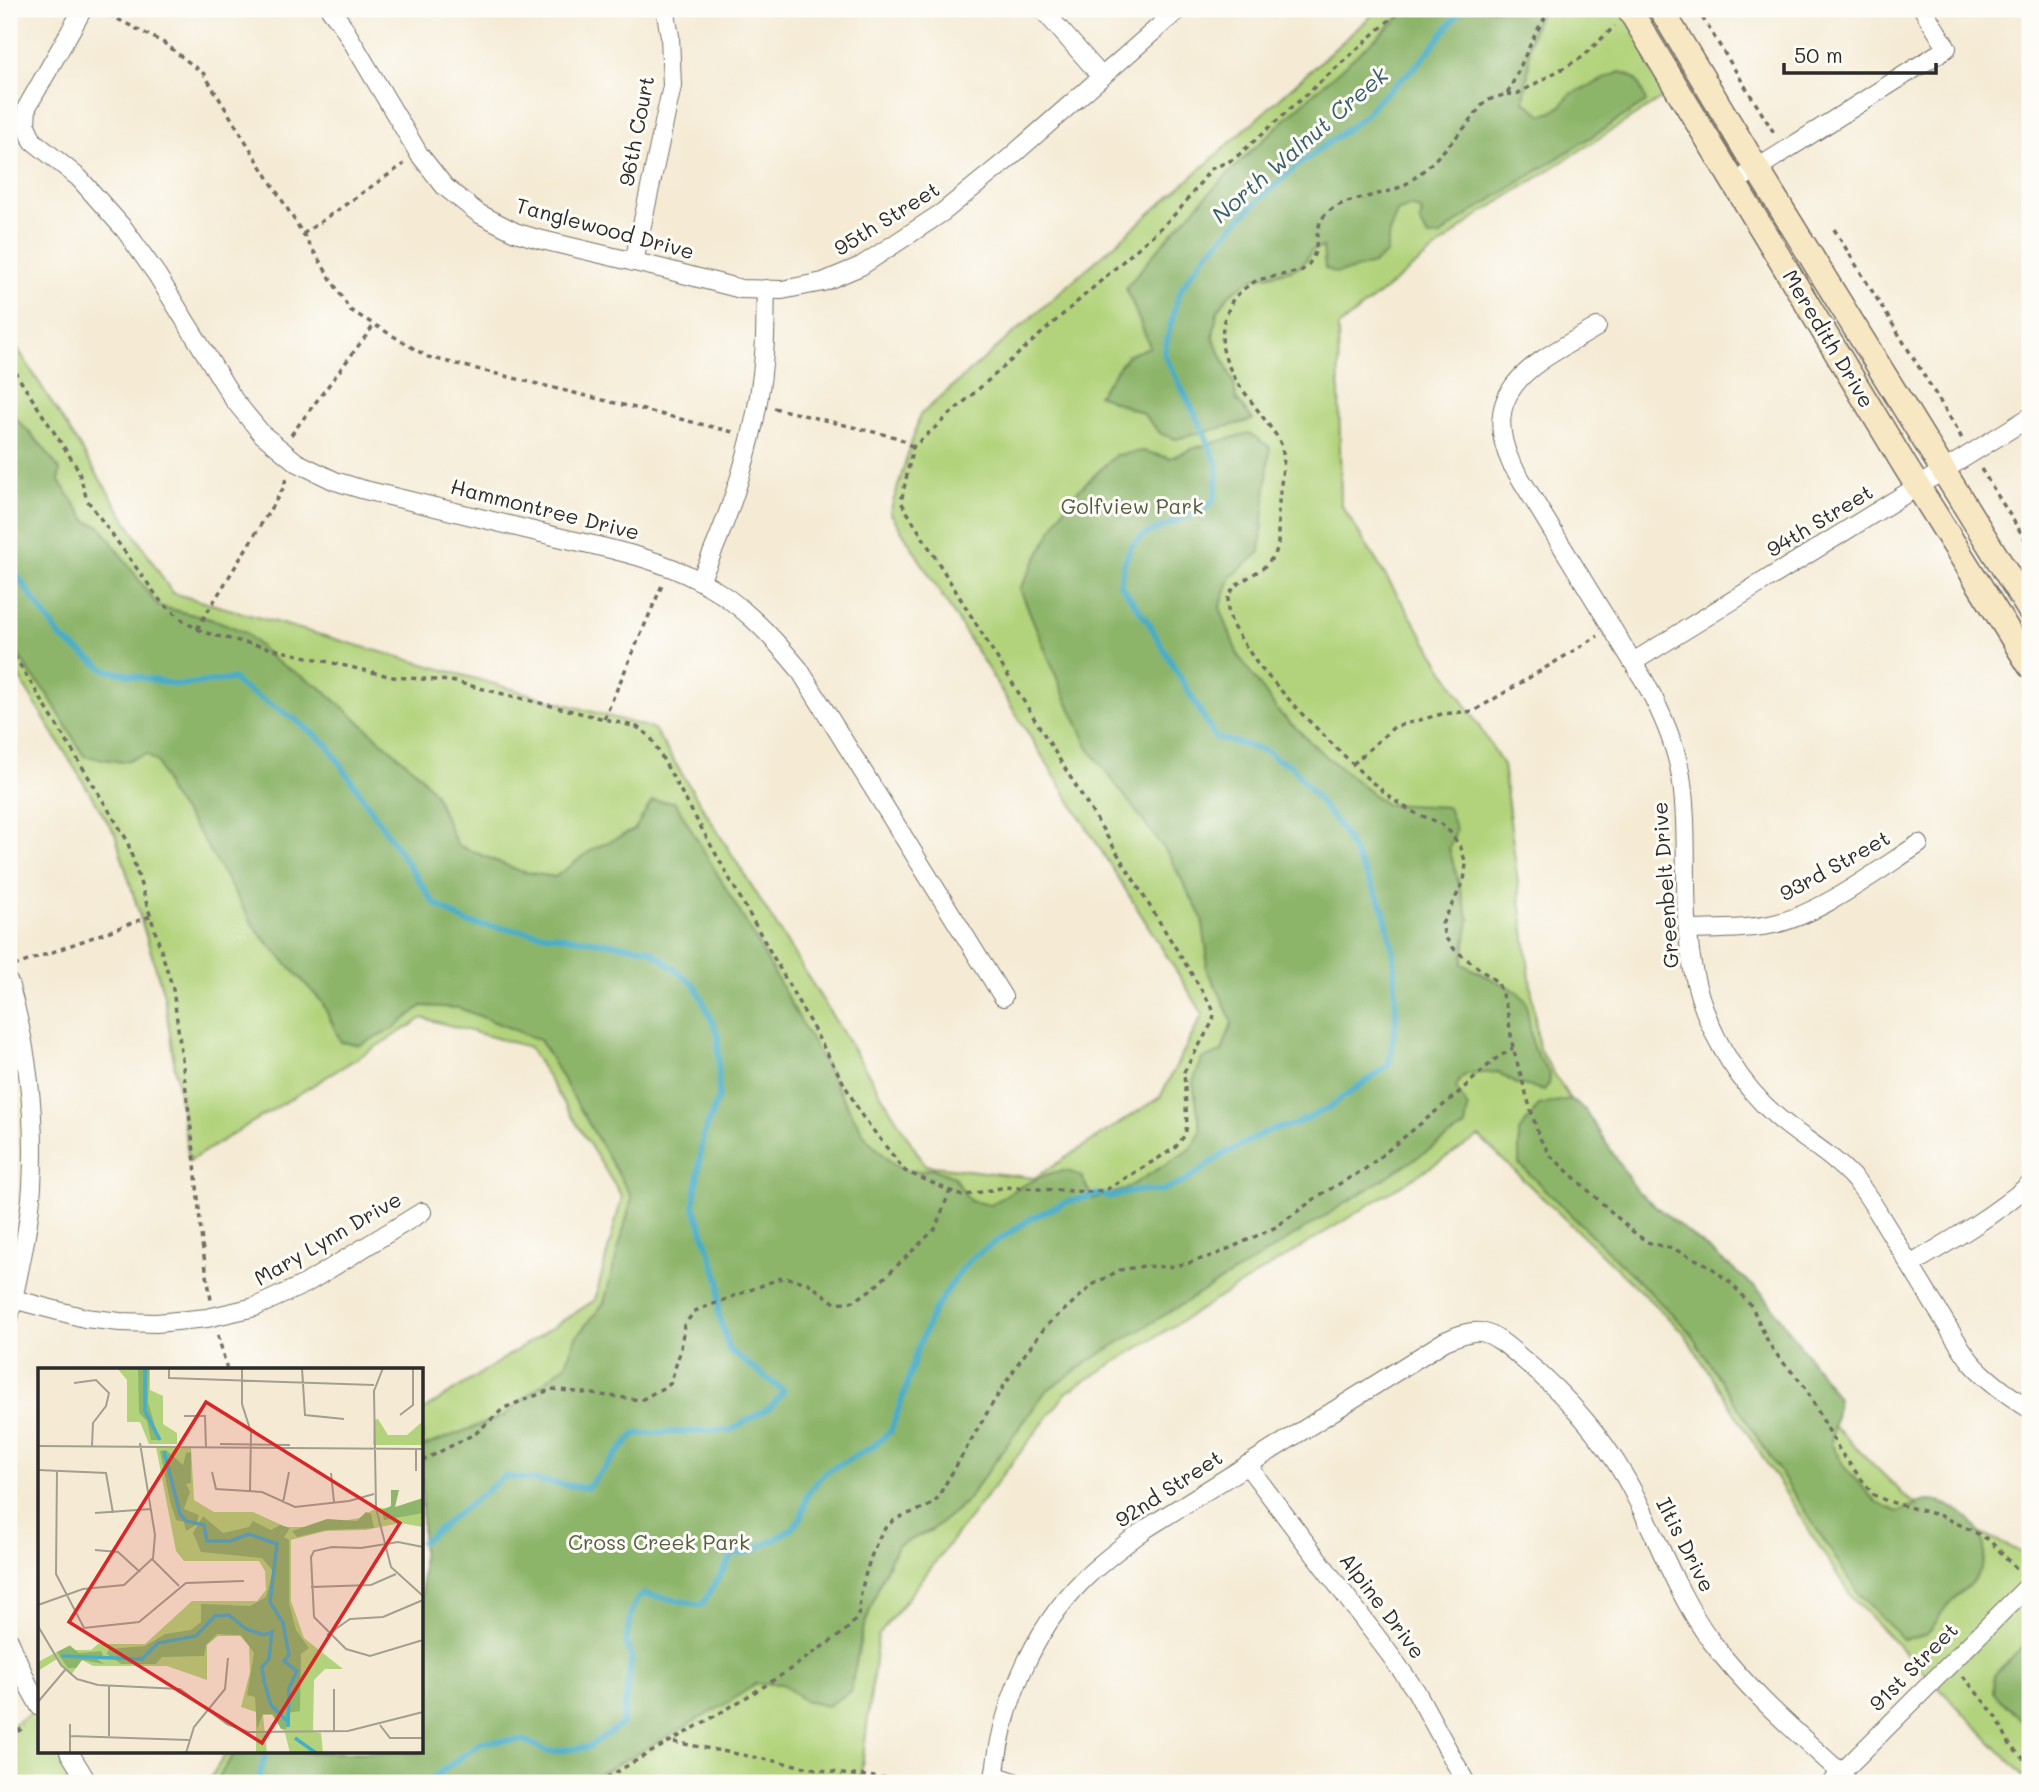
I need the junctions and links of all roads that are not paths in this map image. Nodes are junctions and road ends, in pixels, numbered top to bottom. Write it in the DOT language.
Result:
graph roads {
  1 [pos="83,9"];
  2 [pos="330,9"];
  3 [pos="665,9"];
  4 [pos="1042,9"];
  5 [pos="1179,9"];
  6 [pos="1661,9"];
  7 [pos="1923,9"];
  8 [pos="1624,16"];
  9 [pos="1102,77"];
  10 [pos="1757,169"];
  11 [pos="1734,183"];
  12 [pos="634,262"];
  13 [pos="766,289"];
  14 [pos="1597,327"];
  15 [pos="2030,417"];
  16 [pos="1944,471"];
  17 [pos="1918,487"];
  18 [pos="700,580"];
  19 [pos="2030,611"];
  20 [pos="1633,662"];
  21 [pos="2030,666"];
  22 [pos="1919,844"];
  23 [pos="1688,930"];
  24 [pos="9,983"];
  25 [pos="1003,997"];
  26 [pos="2030,1184"];
  27 [pos="422,1212"];
  28 [pos="1910,1265"];
  29 [pos="11,1299"];
  30 [pos="9,1319"];
  31 [pos="1480,1332"];
  32 [pos="2030,1409"];
  33 [pos="1247,1465"];
  34 [pos="2026,1579"];
  35 [pos="9,1640"];
  36 [pos="38,1703"];
  37 [pos="70,1754"];
  38 [pos="994,1779"];
  39 [pos="1840,1780"];
  40 [pos="89,1783"];
  41 [pos="1017,1783"];
  42 [pos="1466,1783"];
  1 -- 18 [label="street, Hammontree Drive"];
  2 -- 12 [label="street, Tanglewood Drive"];
  3 -- 12 [label="street, 96th Court"];
  4 -- 9 [label="street"];
  5 -- 9 [label="street, 95th Street"];
  6 -- 10 [label="main road, Meredith Drive"];
  7 -- 10 [label="street"];
  8 -- 11 [label="main road, Meredith Drive"];
  9 -- 13 [label="street, 95th Street"];
  10 -- 11 [label="street"];
  10 -- 16 [label="main road, Meredith Drive"];
  11 -- 17 [label="main road, Meredith Drive"];
  12 -- 13 [label="street, Tanglewood Drive"];
  13 -- 18 [label="street"];
  14 -- 20 [label="street, Greenbelt Drive"];
  15 -- 16 [label="street, 94th Street"];
  16 -- 17 [label="street, 94th Street"];
  16 -- 19 [label="main road, Meredith Drive"];
  17 -- 20 [label="street, 94th Street"];
  17 -- 21 [label="main road, Meredith Drive"];
  18 -- 25 [label="street, Hammontree Drive"];
  20 -- 23 [label="street, Greenbelt Drive"];
  22 -- 23 [label="street, 93rd Street"];
  23 -- 28 [label="street, Greenbelt Drive"];
  24 -- 29 [label="street"];
  26 -- 28 [label="street"];
  27 -- 29 [label="street, Mary Lynn Drive"];
  28 -- 32 [label="street, Greenbelt Drive"];
  29 -- 30 [label="street"];
  31 -- 33 [label="street, 92nd Street"];
  31 -- 39 [label="street, Iltis Drive"];
  33 -- 38 [label="street, 92nd Street"];
  33 -- 42 [label="street, Alpine Drive"];
  34 -- 39 [label="street, 91st Street"];
  35 -- 36 [label="street"];
  37 -- 40 [label="street"];
  38 -- 41 [label="street"];
}
